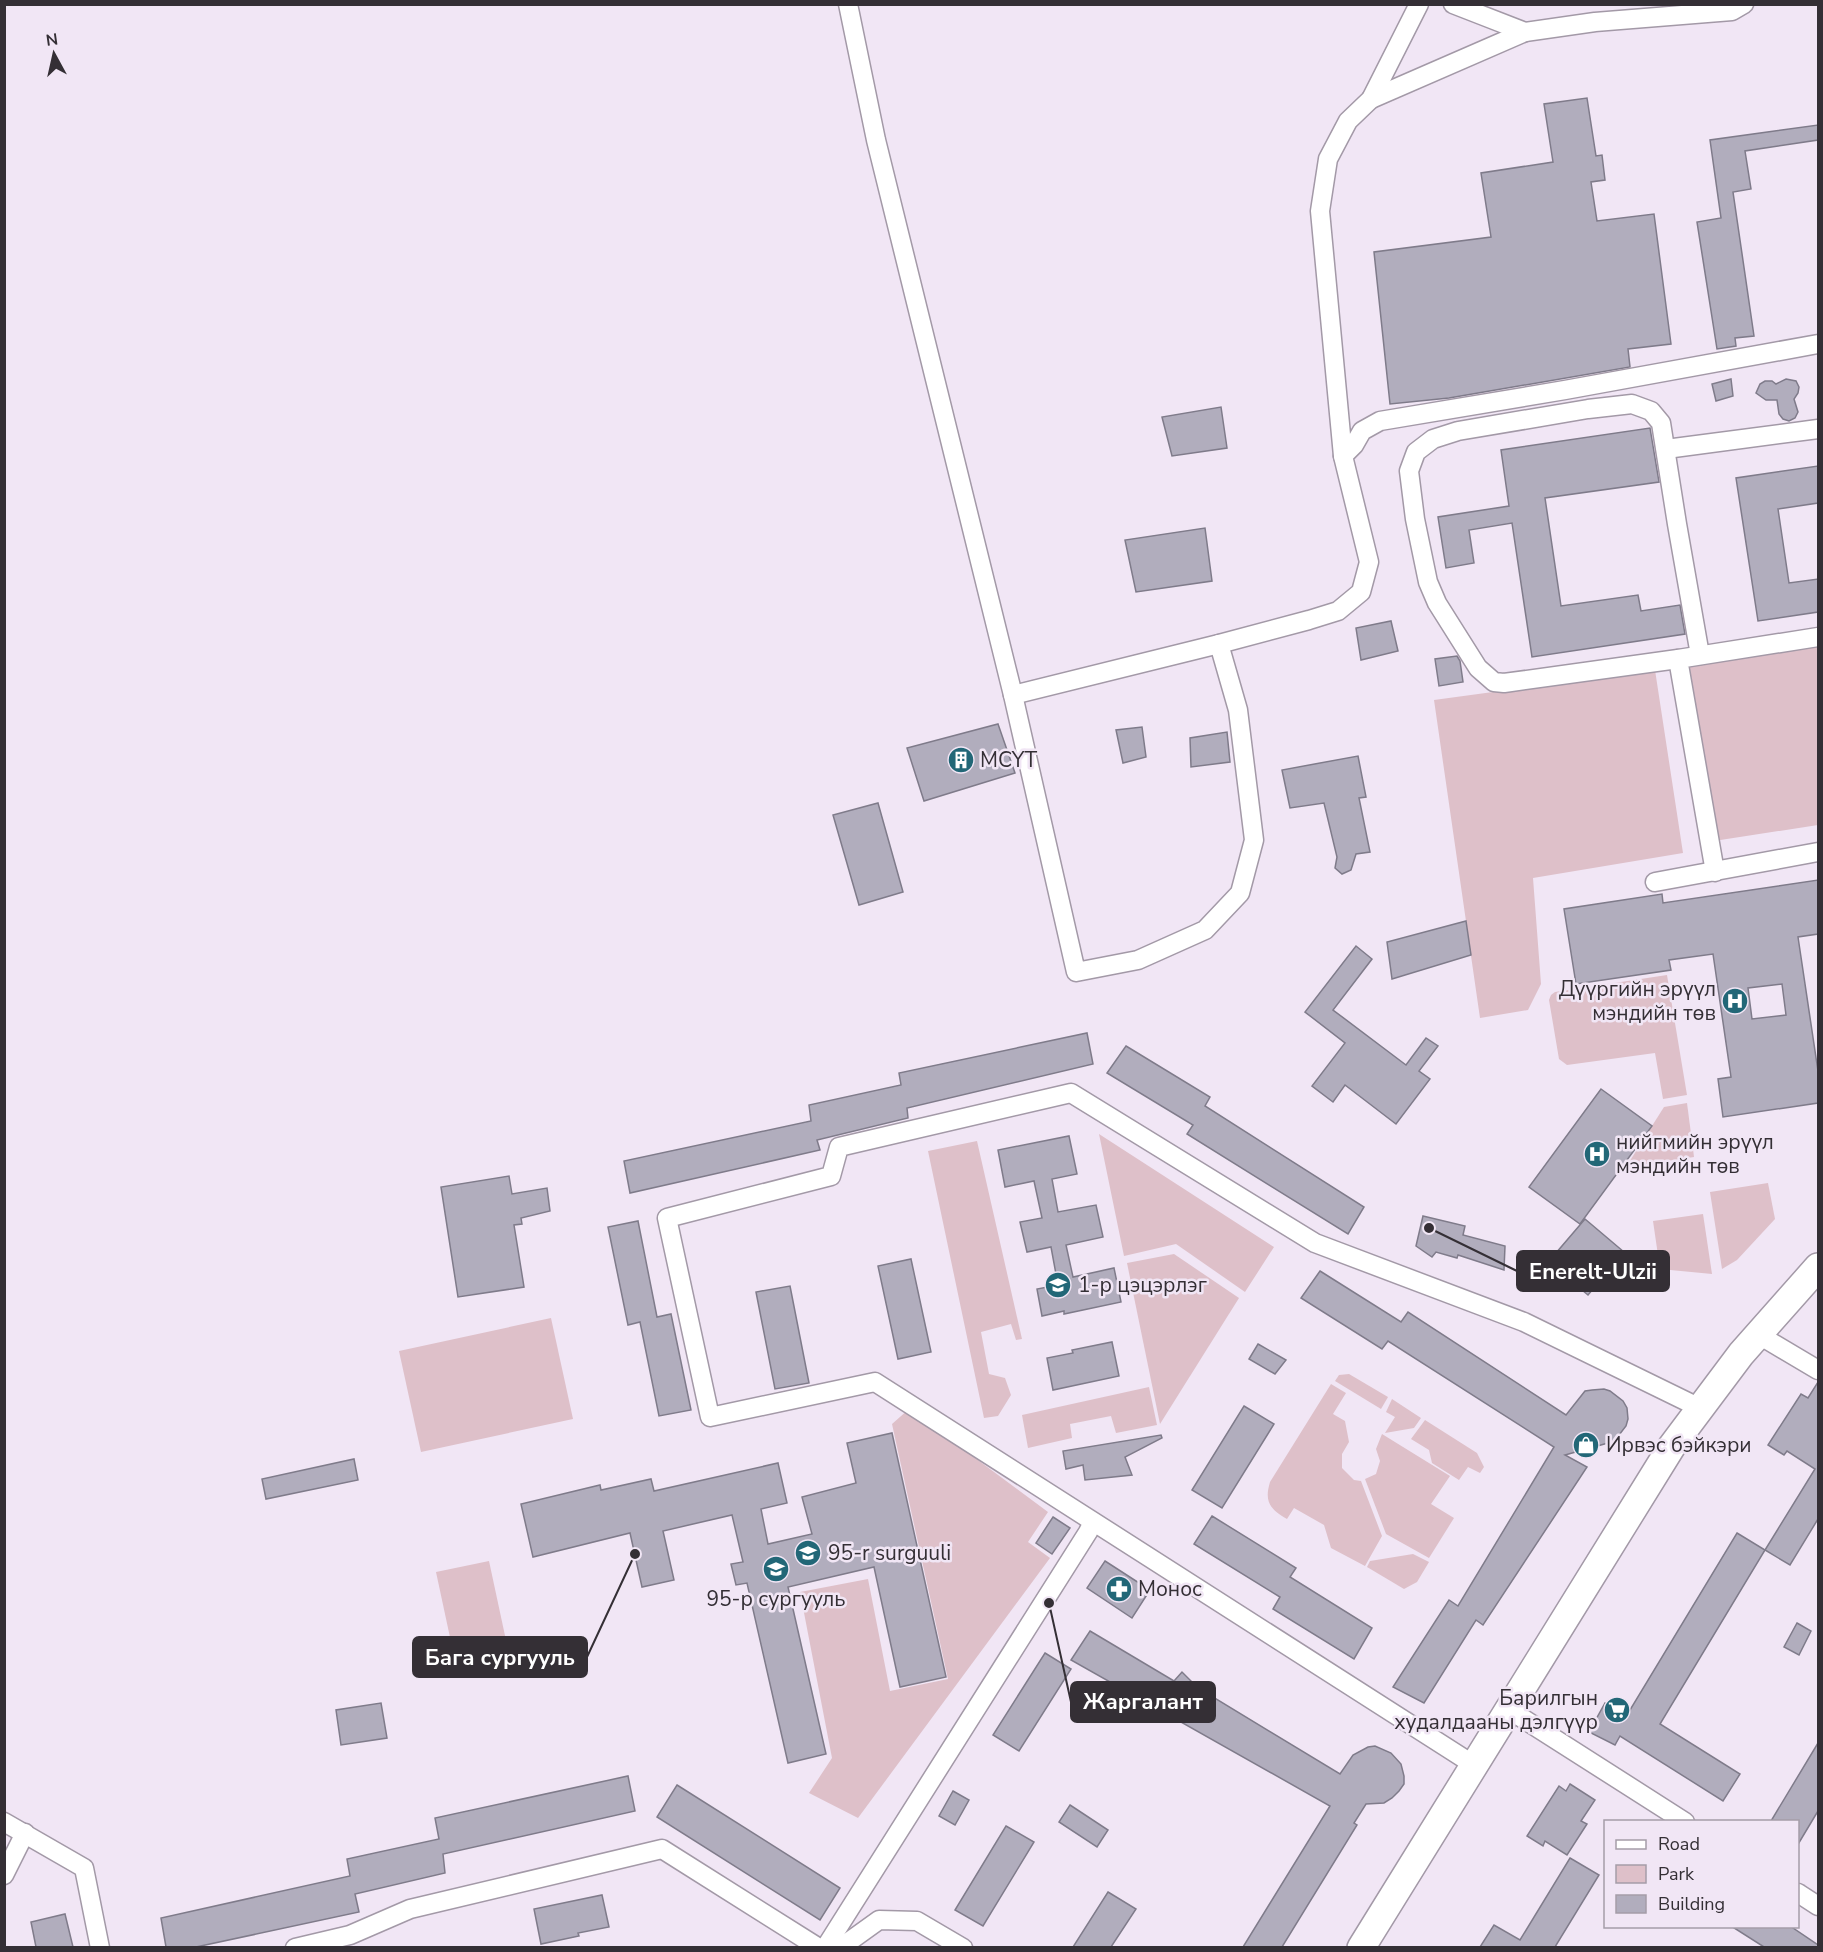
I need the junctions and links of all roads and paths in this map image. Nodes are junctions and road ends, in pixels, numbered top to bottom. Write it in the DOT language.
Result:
graph roads {
  1 [pos="848,4"];
  2 [pos="1419,4"];
  3 [pos="1453,4"];
  4 [pos="1744,4"];
  5 [pos="1525,32"];
  6 [pos="1371,99"];
  7 [pos="1818,344"];
  8 [pos="1818,429"];
  9 [pos="1666,449"];
  10 [pos="1343,456"];
  11 [pos="1818,637"];
  12 [pos="1219,644"];
  13 [pos="1700,655"];
  14 [pos="1678,659"];
  15 [pos="1013,695"];
  16 [pos="1818,852"];
  17 [pos="1715,872"];
  18 [pos="1655,882"];
  19 [pos="1818,1267"];
  20 [pos="1759,1335"];
  21 [pos="1818,1370"];
  22 [pos="1700,1408"];
  23 [pos="1093,1522"];
  24 [pos="1509,1709"];
  25 [pos="1474,1765"];
  26 [pos="1683,1820"];
  27 [pos="4,1822"];
  28 [pos="25,1833"];
  29 [pos="4,1875"];
  30 [pos="1799,1894"];
  31 [pos="1818,1906"];
  32 [pos="100,1947"];
  33 [pos="295,1947"];
  34 [pos="819,1947"];
  35 [pos="825,1947"];
  36 [pos="840,1947"];
  37 [pos="963,1947"];
  38 [pos="1361,1947"];
  1 -- 15 [label="street"];
  2 -- 6 [label="street"];
  3 -- 5 [label="street"];
  4 -- 5 [label="street"];
  5 -- 6 [label="street"];
  6 -- 10 [label="street"];
  7 -- 10 [label="street"];
  8 -- 9 [label="street"];
  9 -- 13 [label="street"];
  9 -- 14 [label="street"];
  10 -- 12 [label="street"];
  11 -- 13 [label="street"];
  12 -- 15 [label="street"];
  12 -- 15 [label="street"];
  13 -- 14 [label="street"];
  14 -- 17 [label="street"];
  16 -- 17 [label="street"];
  17 -- 18 [label="street"];
  19 -- 20 [label="main road"];
  20 -- 21 [label="street"];
  20 -- 22 [label="main road"];
  22 -- 23 [label="street"];
  22 -- 24 [label="main road"];
  23 -- 25 [label="street"];
  23 -- 35 [label="street"];
  24 -- 25 [label="main road"];
  24 -- 26 [label="street"];
  25 -- 38 [label="main road"];
  27 -- 28 [label="street"];
  28 -- 29 [label="street"];
  28 -- 32 [label="street"];
  30 -- 31 [label="street"];
  33 -- 34 [label="street"];
  36 -- 37 [label="street"];
}
